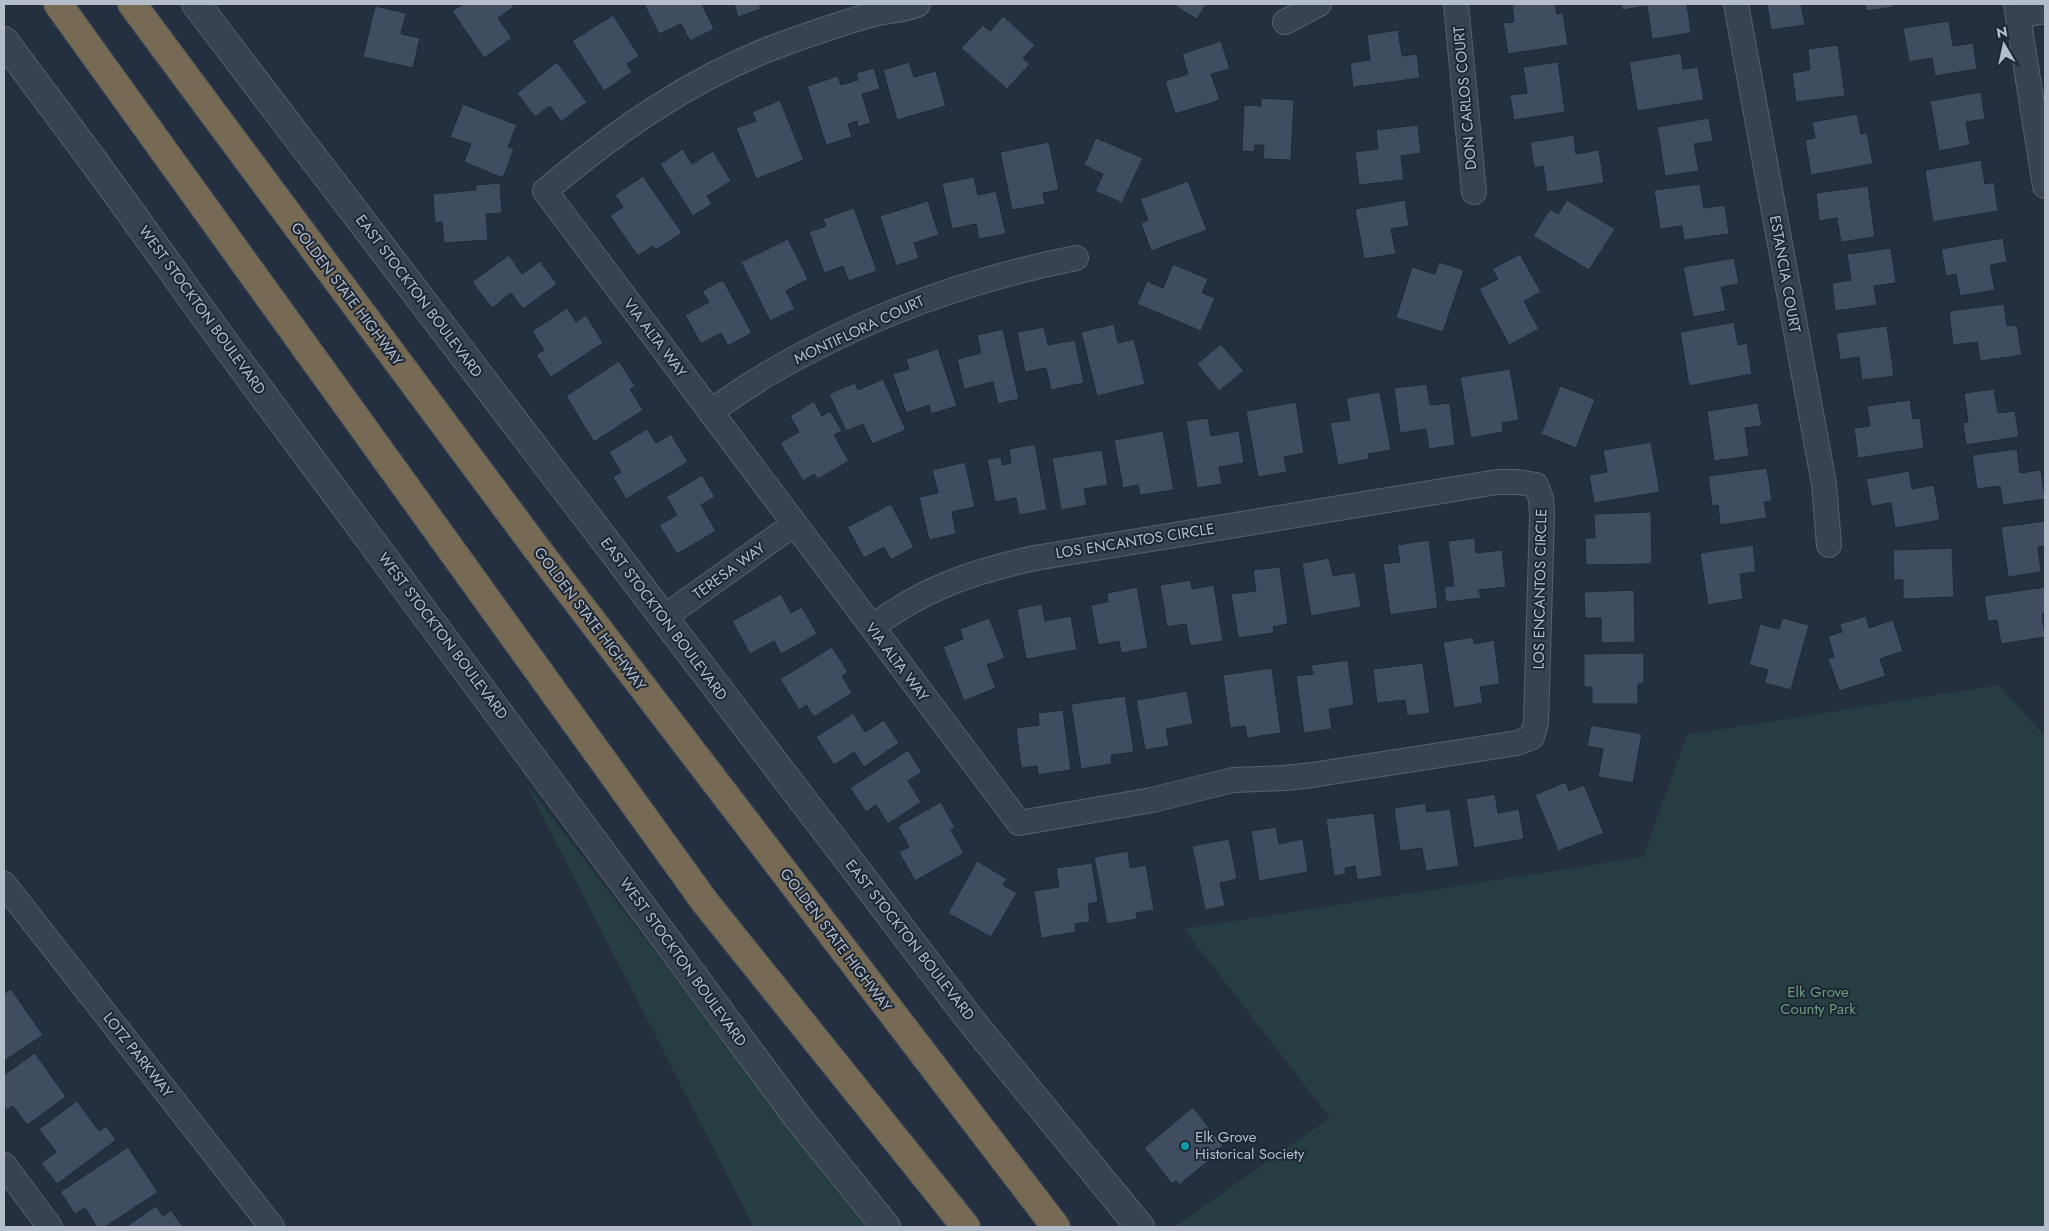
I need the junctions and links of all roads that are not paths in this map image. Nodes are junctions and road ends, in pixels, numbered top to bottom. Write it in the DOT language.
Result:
graph roads {
  1 [pos="58,4"];
  2 [pos="132,4"];
  3 [pos="196,4"];
  4 [pos="918,4"];
  5 [pos="1319,4"];
  6 [pos="1456,4"];
  7 [pos="1736,4"];
  8 [pos="2017,10"];
  9 [pos="2045,12"];
  10 [pos="1285,22"];
  11 [pos="4,41"];
  12 [pos="2045,186"];
  13 [pos="1474,192"];
  14 [pos="1076,258"];
  15 [pos="710,412"];
  16 [pos="794,524"];
  17 [pos="1829,545"];
  18 [pos="663,618"];
  19 [pos="872,627"];
  20 [pos="1019,823"];
  21 [pos="4,884"];
  22 [pos="4,1165"];
  23 [pos="50,1227"];
  24 [pos="272,1227"];
  25 [pos="886,1227"];
  26 [pos="966,1227"];
  27 [pos="1056,1227"];
  28 [pos="1140,1227"];
  1 -- 26 [label="highway"];
  2 -- 27 [label="highway, GOLDEN STATE HIGHWAY"];
  3 -- 18 [label="street, EAST STOCKTON BOULEVARD"];
  4 -- 15 [label="street, VIA ALTA WAY"];
  5 -- 10 [label="street"];
  6 -- 13 [label="street, DON CARLOS COURT"];
  7 -- 17 [label="street, ESTANCIA COURT"];
  8 -- 9 [label="street"];
  8 -- 12 [label="street"];
  11 -- 25 [label="street, WEST STOCKTON BOULEVARD"];
  14 -- 15 [label="street, MONTIFLORA COURT"];
  15 -- 16 [label="street, VIA ALTA WAY"];
  16 -- 18 [label="street, TERESA WAY"];
  16 -- 19 [label="street, VIA ALTA WAY"];
  18 -- 28 [label="street, EAST STOCKTON BOULEVARD"];
  19 -- 20 [label="street, VIA ALTA WAY"];
  19 -- 20 [label="street, LOS ENCANTOS CIRCLE"];
  21 -- 24 [label="street, LOTZ PARKWAY"];
  22 -- 23 [label="street"];
}
